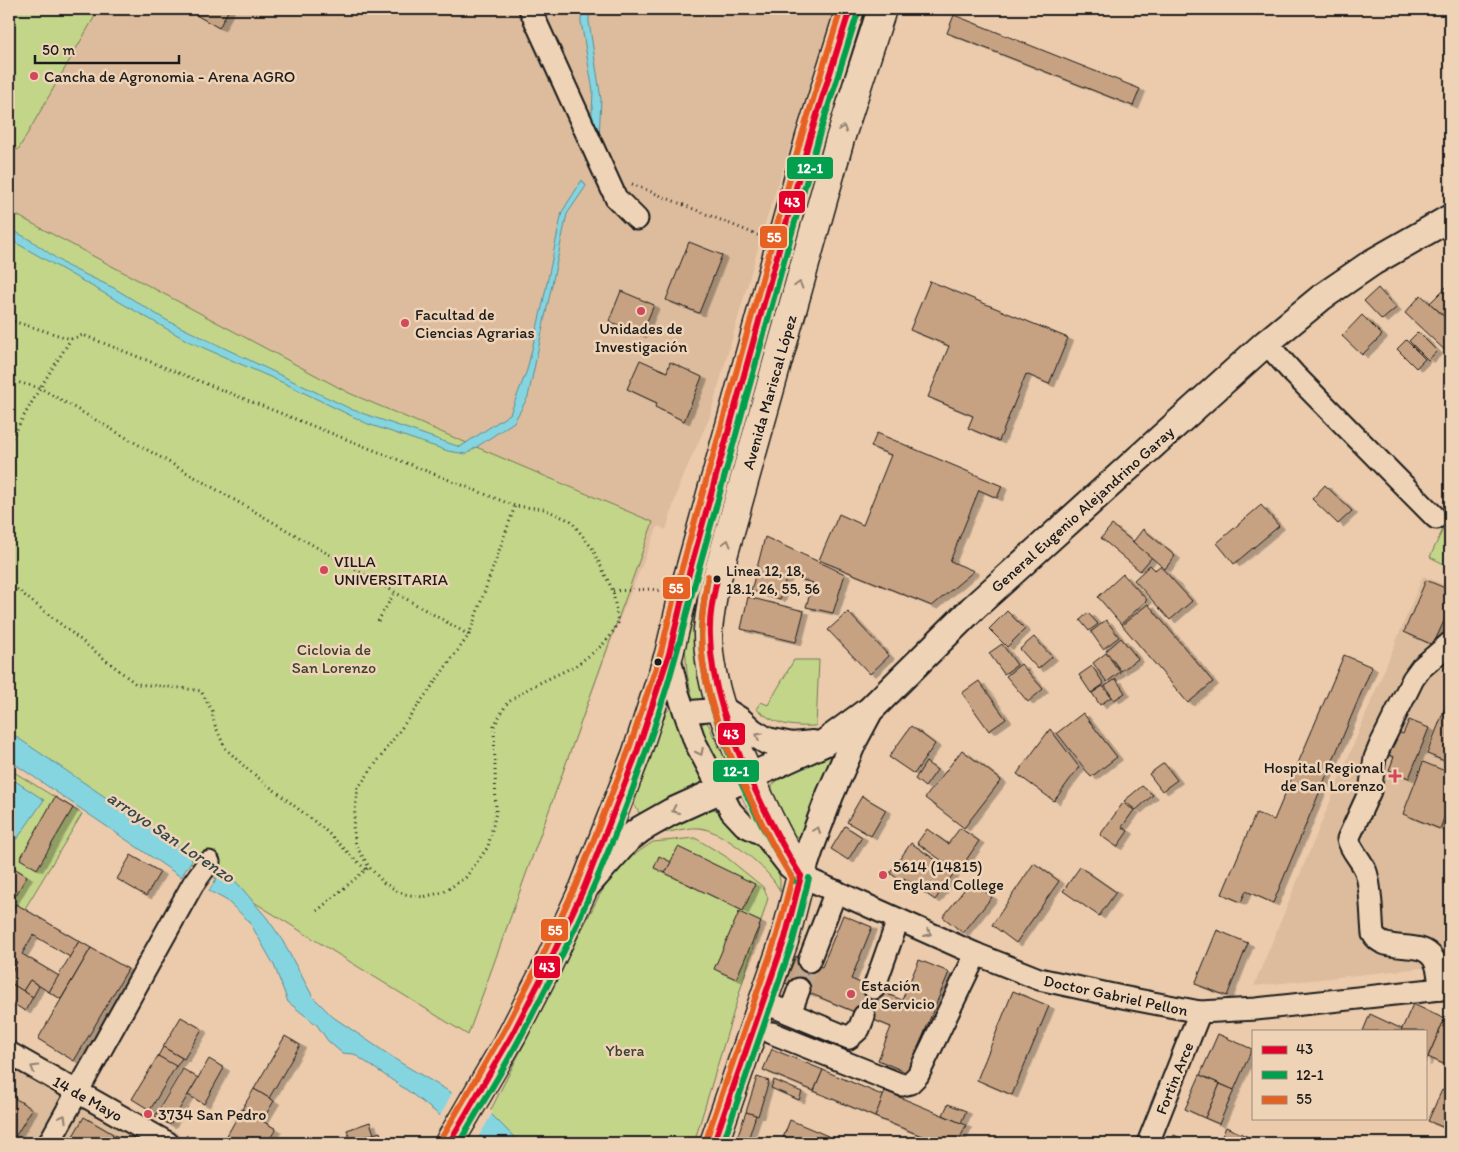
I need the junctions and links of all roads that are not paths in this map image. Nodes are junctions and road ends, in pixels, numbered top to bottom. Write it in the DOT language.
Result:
graph roads {
  1 [pos="530,9"];
  2 [pos="850,9"];
  3 [pos="882,9"];
  4 [pos="1450,218"];
  5 [pos="637,219"];
  6 [pos="1266,343"];
  7 [pos="1436,518"];
  8 [pos="1450,643"];
  9 [pos="669,654"];
  10 [pos="721,709"];
  11 [pos="870,710"];
  12 [pos="685,712"];
  13 [pos="824,743"];
  14 [pos="750,777"];
  15 [pos="719,790"];
  16 [pos="209,862"];
  17 [pos="802,876"];
  18 [pos="584,888"];
  19 [pos="836,891"];
  20 [pos="898,920"];
  21 [pos="976,954"];
  22 [pos="809,961"];
  23 [pos="874,988"];
  24 [pos="1445,988"];
  25 [pos="799,989"];
  26 [pos="763,1002"];
  27 [pos="1200,1012"];
  28 [pos="790,1013"];
  29 [pos="864,1016"];
  30 [pos="772,1033"];
  31 [pos="9,1053"];
  32 [pos="77,1093"];
  33 [pos="49,1143"];
  34 [pos="168,1143"];
  35 [pos="449,1143"];
  36 [pos="714,1143"];
  37 [pos="1148,1143"];
  1 -- 5 [label="street"];
  2 -- 9 [label="highway, Avenida Mariscal López"];
  10 -- 3 [label="highway, Avenida Mariscal López, one-way"];
  4 -- 6 [label="main road, General Eugenio Alejandrino Garay"];
  6 -- 7 [label="street"];
  6 -- 11 [label="main road, General Eugenio Alejandrino Garay"];
  8 -- 24 [label="street"];
  9 -- 12 [label="street, Doctor Gabriel Pellon"];
  9 -- 18 [label="highway, Avenida Mariscal López"];
  10 -- 12 [label="street"];
  13 -- 10 [label="main road, one-way"];
  10 -- 14 [label="highway, Avenida Mariscal López"];
  11 -- 13 [label="main road"];
  17 -- 11 [label="main road, General Eugenio Alejandrino Garay, one-way"];
  12 -- 15 [label="street, Doctor Gabriel Pellon, one-way"];
  13 -- 14 [label="main road"];
  14 -- 15 [label="main road"];
  14 -- 17 [label="highway, Avenida Mariscal López"];
  15 -- 17 [label="street, Doctor Gabriel Pellon"];
  15 -- 18 [label="main road, one-way"];
  16 -- 32 [label="street"];
  17 -- 19 [label="street, Doctor Gabriel Pellon"];
  17 -- 26 [label="highway"];
  18 -- 35 [label="highway, Avenida Mariscal López"];
  19 -- 20 [label="street, Doctor Gabriel Pellon"];
  19 -- 22 [label="street"];
  20 -- 21 [label="street, Doctor Gabriel Pellon, one-way"];
  20 -- 23 [label="street"];
  21 -- 27 [label="street, Doctor Gabriel Pellon"];
  21 -- 30 [label="street"];
  24 -- 27 [label="street, Doctor Gabriel Pellon"];
  25 -- 28 [label="street"];
  26 -- 28 [label="street"];
  26 -- 36 [label="highway"];
  27 -- 37 [label="street, Fortin Arce"];
  28 -- 29 [label="street"];
  32 -- 31 [label="street, 14 de Mayo, one-way"];
  33 -- 32 [label="street, one-way"];
  32 -- 34 [label="street, 14 de Mayo"];
}
